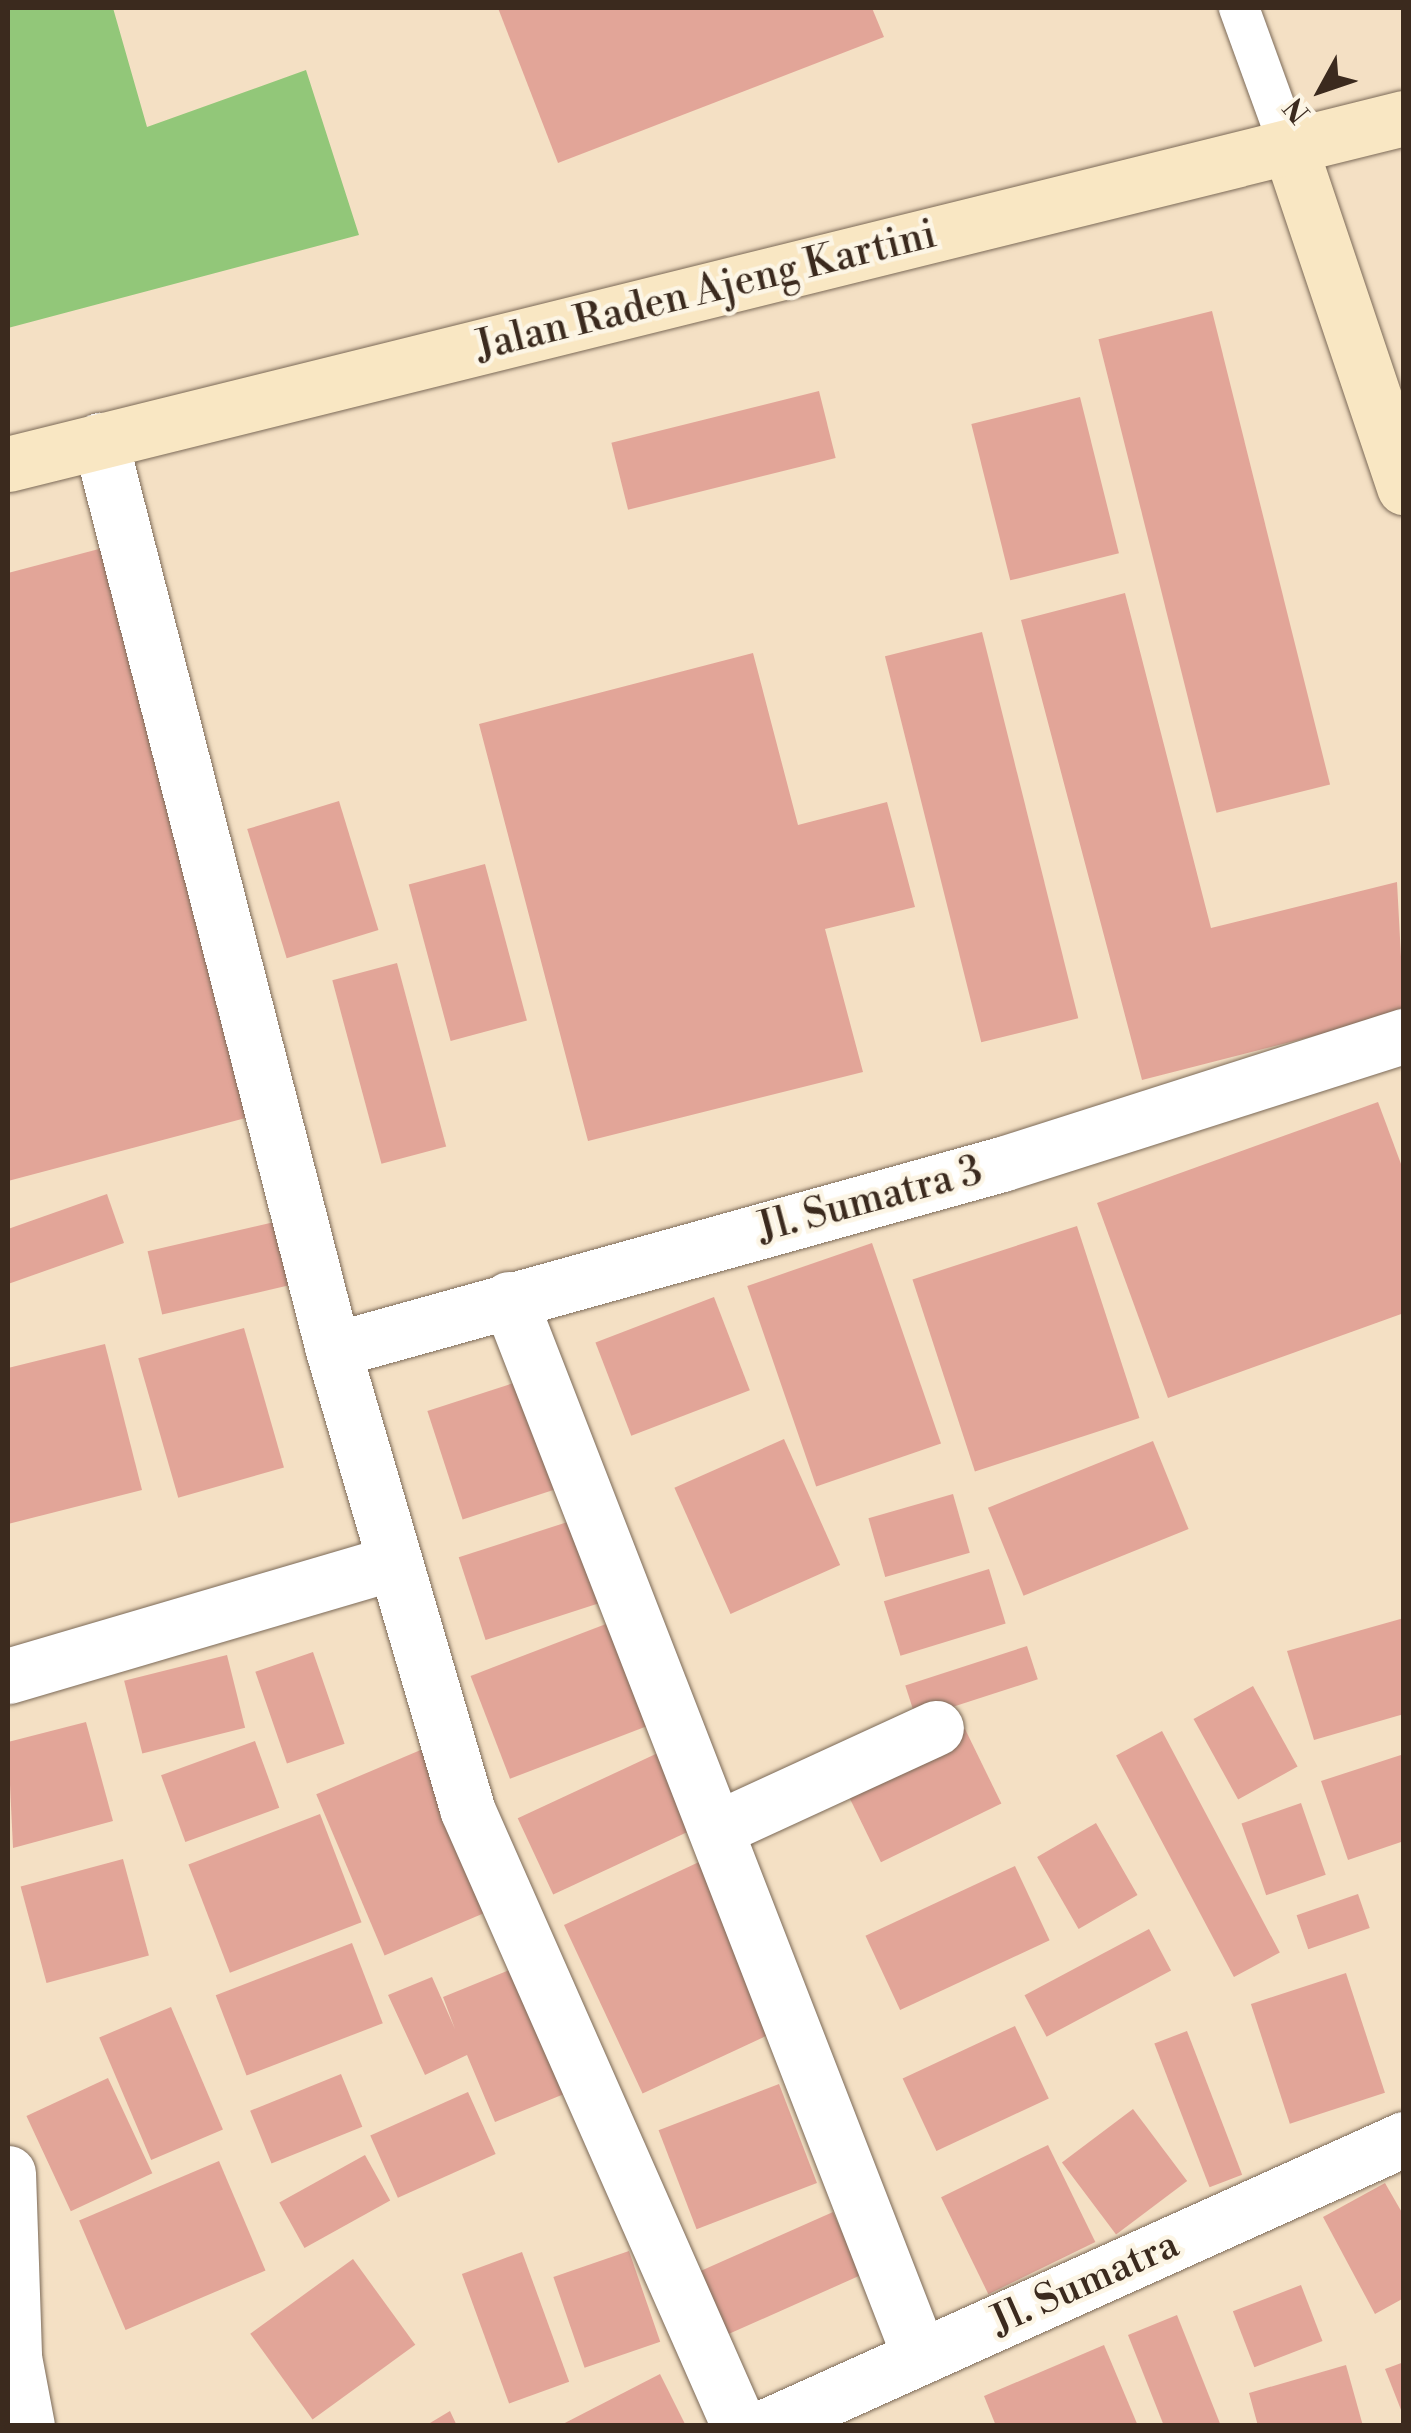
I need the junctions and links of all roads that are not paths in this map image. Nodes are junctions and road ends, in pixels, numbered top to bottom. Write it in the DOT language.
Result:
graph roads {
  1 [pos="1239,8"];
  2 [pos="1404,118"];
  3 [pos="1290,148"];
  4 [pos="100,440"];
  5 [pos="8,464"];
  6 [pos="1404,487"];
  7 [pos="1404,1036"];
  8 [pos="509,1299"];
  9 [pos="333,1350"];
  10 [pos="391,1563"];
  11 [pos="8,1676"];
  12 [pos="936,1728"];
  13 [pos="716,1829"];
  14 [pos="1404,2139"];
  15 [pos="8,2173"];
  16 [pos="920,2357"];
  17 [pos="847,2409"];
  18 [pos="27,2426"];
  19 [pos="739,2426"];
  20 [pos="767,2426"];
  1 -- 3 [label="lane"];
  2 -- 3 [label="main road, Jalan Raden Ajeng Kartini"];
  3 -- 4 [label="main road, Jalan Raden Ajeng Kartini"];
  3 -- 6 [label="main road"];
  4 -- 5 [label="main road, Jalan Raden Ajeng Kartini"];
  4 -- 9 [label="street"];
  7 -- 8 [label="street, Jl. Sumatra 3"];
  8 -- 9 [label="street, Jl. Sumatra 3"];
  8 -- 13 [label="street"];
  9 -- 10 [label="street"];
  10 -- 11 [label="street"];
  10 -- 19 [label="street"];
  12 -- 13 [label="street"];
  13 -- 16 [label="street"];
  14 -- 16 [label="street, Jl. Sumatra"];
  15 -- 18 [label="street"];
  16 -- 17 [label="street, Jl. Sumatra"];
  17 -- 20 [label="street, Jl. Sumatra"];
}
